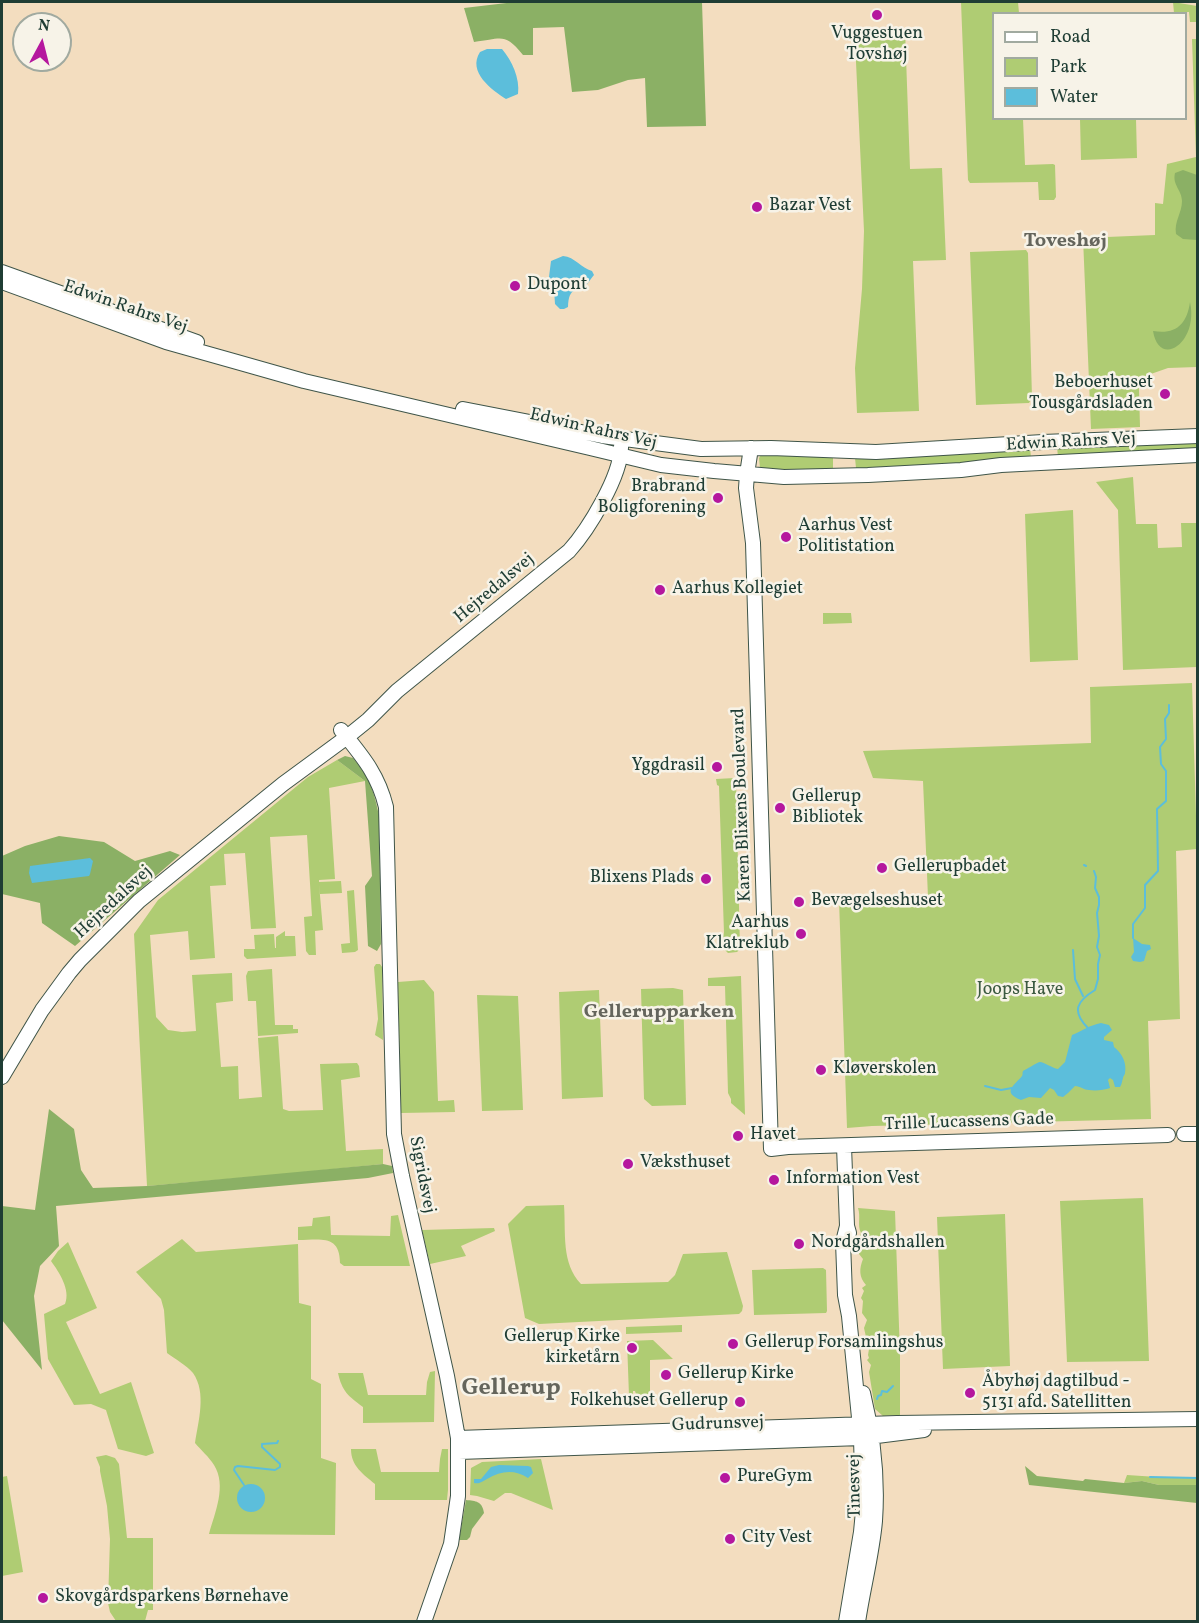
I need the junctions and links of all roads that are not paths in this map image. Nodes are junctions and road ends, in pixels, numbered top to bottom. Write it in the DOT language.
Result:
graph roads {
  1 [pos="2,272"];
  2 [pos="2,282"];
  3 [pos="1197,436"];
  4 [pos="620,439"];
  5 [pos="751,448"];
  6 [pos="616,454"];
  7 [pos="1197,455"];
  8 [pos="751,474"];
  9 [pos="344,734"];
  10 [pos="2,1077"];
  11 [pos="1168,1135"];
  12 [pos="844,1146"];
  13 [pos="771,1149"];
  14 [pos="1197,1419"];
  15 [pos="866,1431"];
  16 [pos="458,1445"];
  17 [pos="424,1622"];
  18 [pos="846,1622"];
  19 [pos="858,1622"];
  1 -- 4 [label="street, Edwin Rahrs Vej"];
  2 -- 6 [label="street, Edwin Rahrs Vej"];
  3 -- 5 [label="street, Edwin Rahrs Vej"];
  4 -- 5 [label="street, Edwin Rahrs Vej"];
  4 -- 6 [label="street, Hejredalsvej"];
  5 -- 8 [label="street, Karen Blixens Boulevard"];
  6 -- 8 [label="street, Edwin Rahrs Vej"];
  6 -- 9 [label="street, Hejredalsvej"];
  7 -- 8 [label="street, Edwin Rahrs Vej"];
  8 -- 13 [label="street, Karen Blixens Boulevard"];
  9 -- 10 [label="street, Hejredalsvej"];
  9 -- 16 [label="street, Sigridsvej"];
  11 -- 12 [label="street, Trille Lucassens Gade"];
  12 -- 13 [label="street, Trille Lucassens Gade"];
  12 -- 15 [label="street, Tinesvej"];
  14 -- 15 [label="street, Gudrunsvej"];
  15 -- 16 [label="street, Gudrunsvej"];
  15 -- 18 [label="street, Tinesvej"];
  15 -- 19 [label="street, Tinesvej"];
  16 -- 17 [label="street, Sigridsvej"];
}
